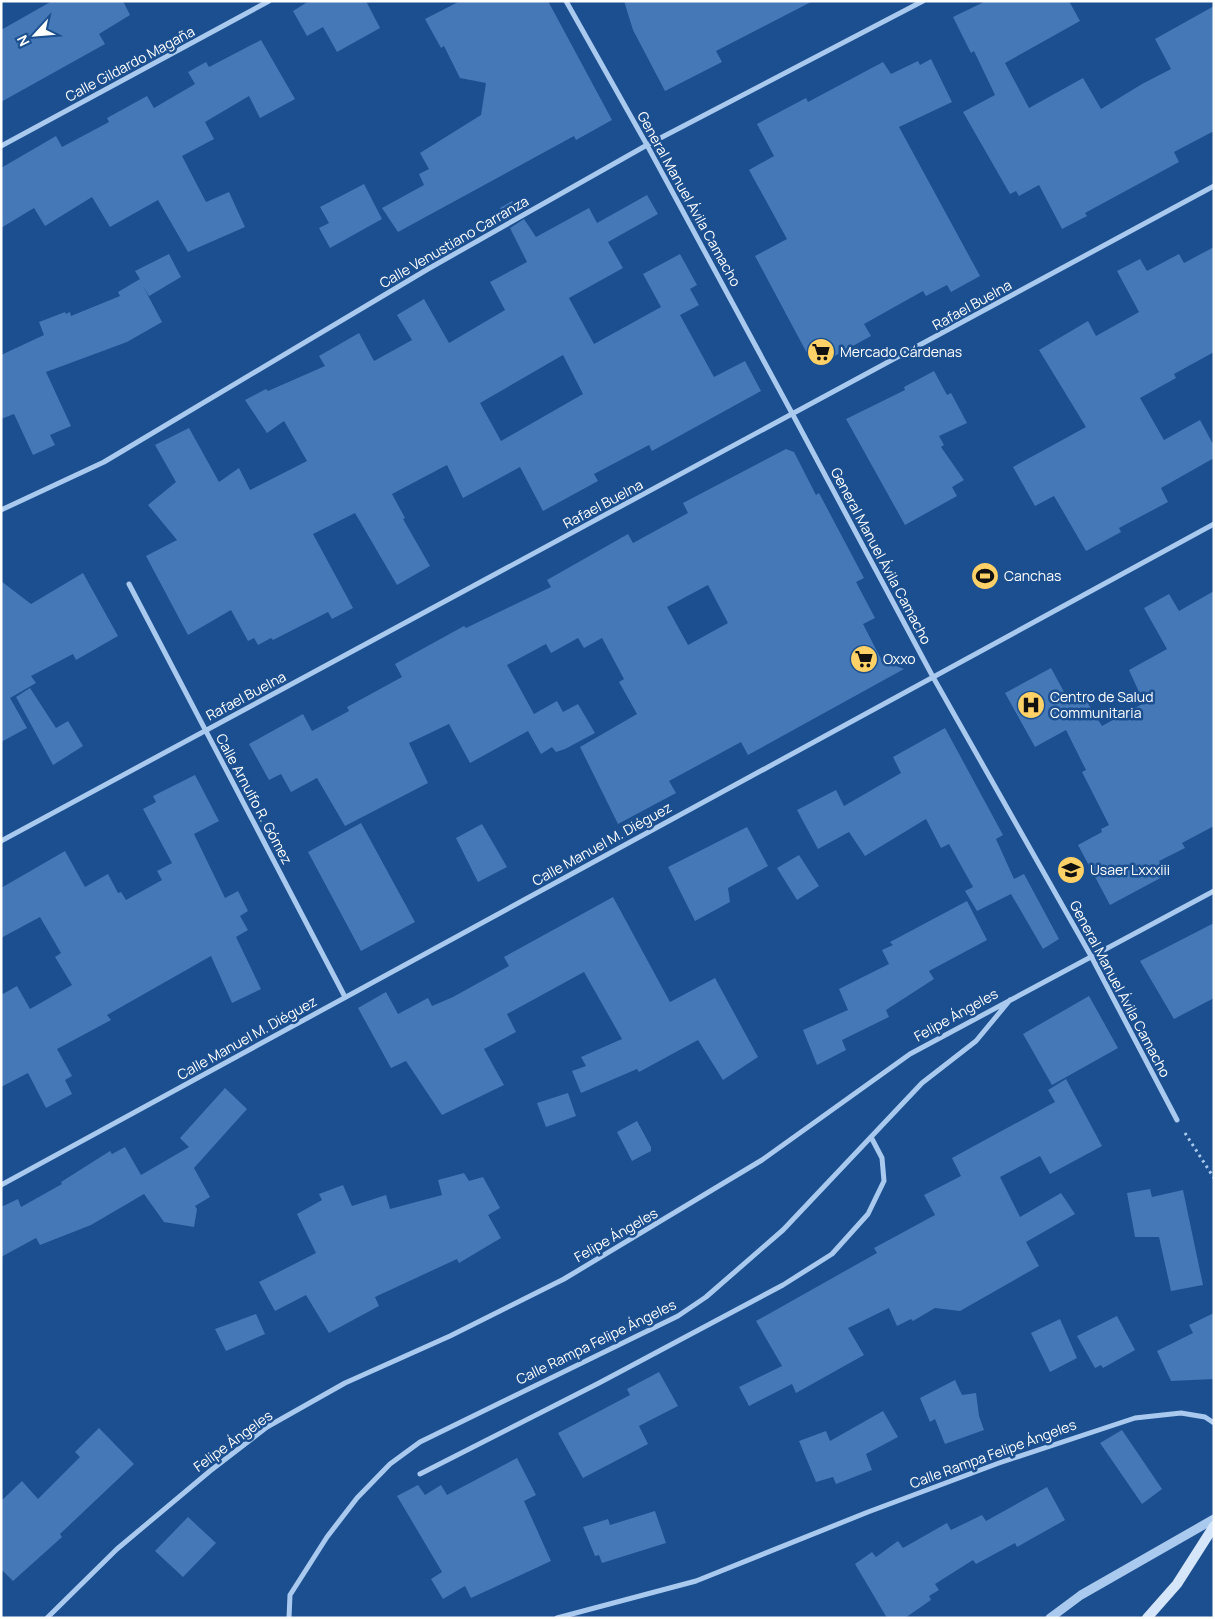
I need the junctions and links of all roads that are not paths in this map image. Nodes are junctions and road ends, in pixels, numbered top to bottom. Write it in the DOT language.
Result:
graph roads {
  1 [pos="269,1"];
  2 [pos="566,1"];
  3 [pos="923,1"];
  4 [pos="647,145"];
  5 [pos="1,146"];
  6 [pos="1214,186"];
  7 [pos="794,414"];
  8 [pos="1,510"];
  9 [pos="1214,524"];
  10 [pos="129,584"];
  11 [pos="933,677"];
  12 [pos="206,730"];
  13 [pos="1,841"];
  14 [pos="1214,891"];
  15 [pos="1091,956"];
  16 [pos="345,997"];
  17 [pos="1012,998"];
  18 [pos="1177,1120"];
  19 [pos="871,1137"];
  20 [pos="1,1184"];
  21 [pos="1214,1423"];
  22 [pos="420,1474"];
  23 [pos="1214,1518"];
  24 [pos="1214,1526"];
  25 [pos="48,1618"];
  26 [pos="289,1618"];
  27 [pos="557,1618"];
  28 [pos="1050,1618"];
  29 [pos="1147,1618"];
  1 -- 5 [label="street, Calle Gildardo Magaña"];
  2 -- 4 [label="street, General Manuel Ávila Camacho"];
  3 -- 4 [label="street, Calle Venustiano Carranza"];
  4 -- 7 [label="street, General Manuel Ávila Camacho"];
  4 -- 8 [label="street, Calle Venustiano Carranza"];
  6 -- 7 [label="street, Rafael Buelna"];
  7 -- 11 [label="street, General Manuel Ávila Camacho"];
  7 -- 12 [label="street, Rafael Buelna"];
  9 -- 11 [label="street, Calle Manuel M. Diéguez"];
  10 -- 12 [label="street, Calle Arnulfo R. Gómez"];
  11 -- 15 [label="street, General Manuel Ávila Camacho"];
  11 -- 16 [label="street, Calle Manuel M. Diéguez"];
  12 -- 13 [label="street, Rafael Buelna"];
  12 -- 16 [label="street, Calle Arnulfo R. Gómez"];
  14 -- 15 [label="street, Felipe Ángeles"];
  15 -- 17 [label="street, Felipe Ángeles"];
  15 -- 18 [label="street, General Manuel Ávila Camacho"];
  16 -- 20 [label="street, Calle Manuel M. Diéguez"];
  17 -- 19 [label="street, Calle Rampa Felipe Ángeles"];
  17 -- 25 [label="street, Felipe Ángeles"];
  19 -- 22 [label="street"];
  19 -- 26 [label="street, Calle Rampa Felipe Ángeles"];
  21 -- 27 [label="street, Calle Rampa Felipe Ángeles"];
  23 -- 28 [label="street"];
  24 -- 29 [label="main road"];
}
